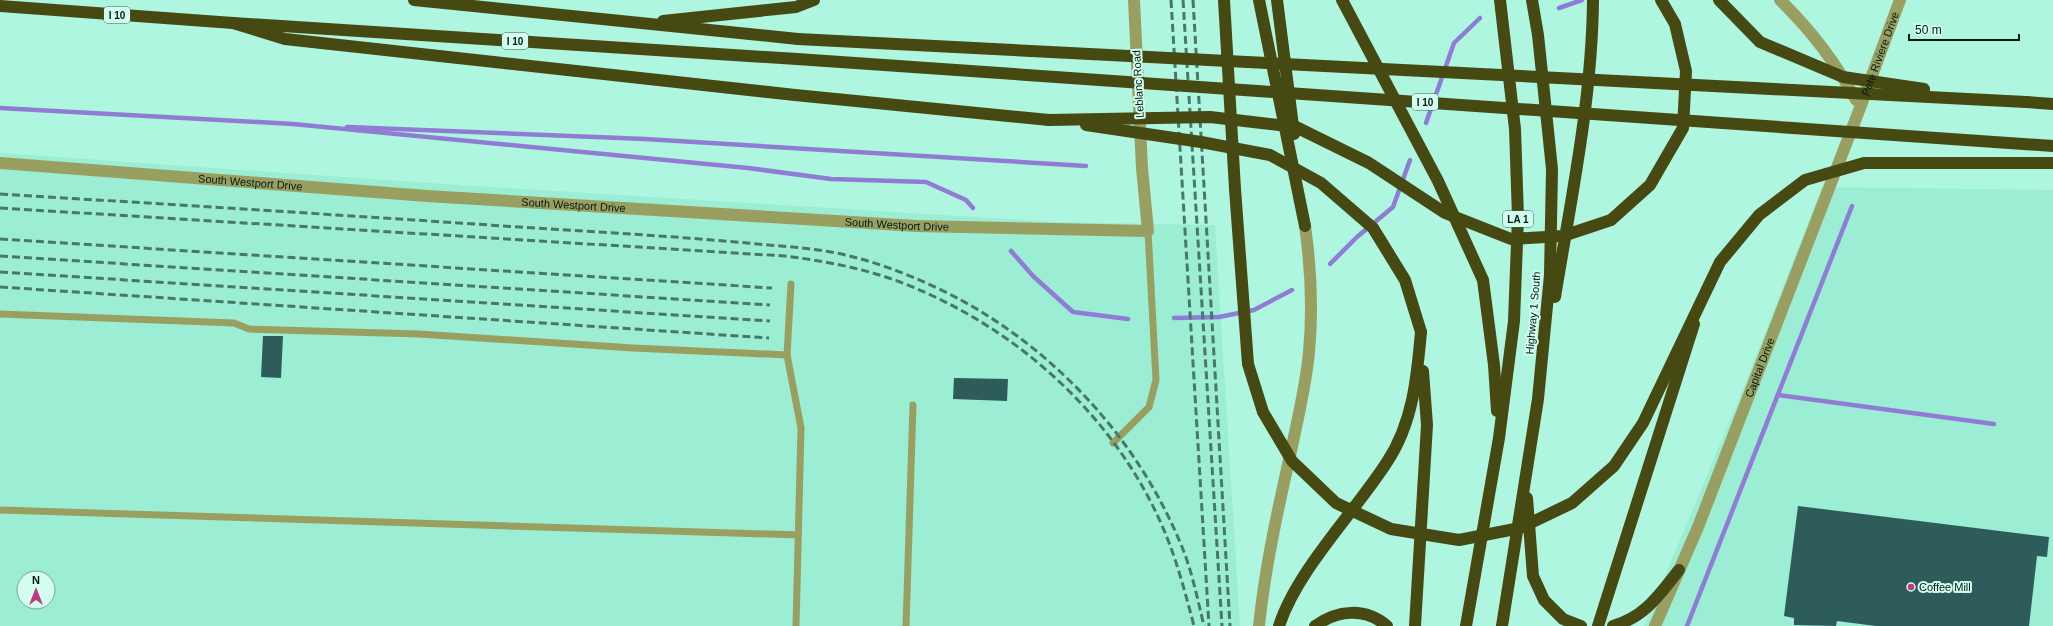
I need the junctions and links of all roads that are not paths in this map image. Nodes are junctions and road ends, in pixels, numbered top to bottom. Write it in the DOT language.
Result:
graph roads {
  1 [pos="414,0"];
  2 [pos="814,0"];
  3 [pos="1134,0"];
  4 [pos="1224,0"];
  5 [pos="1259,0"];
  6 [pos="1277,0"];
  7 [pos="1342,0"];
  8 [pos="1500,0"];
  9 [pos="1532,0"];
  10 [pos="1593,0"];
  11 [pos="1661,0"];
  12 [pos="1719,0"];
  13 [pos="1780,0"];
  14 [pos="1900,0"];
  15 [pos="0,6"];
  16 [pos="233,23"];
  17 [pos="636,24"];
  18 [pos="2026,102"];
  19 [pos="2053,104"];
  20 [pos="1860,108"];
  21 [pos="1049,120"];
  22 [pos="2053,146"];
  23 [pos="0,163"];
  24 [pos="2053,163"];
  25 [pos="1305,226"];
  26 [pos="1148,232"];
  27 [pos="791,284"];
  28 [pos="1703,296"];
  29 [pos="0,314"];
  30 [pos="1421,332"];
  31 [pos="787,355"];
  32 [pos="1538,399"];
  33 [pos="913,405"];
  34 [pos="1499,438"];
  35 [pos="1113,443"];
  36 [pos="1525,480"];
  37 [pos="0,510"];
  38 [pos="798,535"];
  39 [pos="1679,570"];
  40 [pos="1466,624"];
  41 [pos="796,626"];
  42 [pos="906,626"];
  43 [pos="1259,626"];
  44 [pos="1279,626"];
  45 [pos="1315,626"];
  46 [pos="1386,626"];
  47 [pos="1415,626"];
  48 [pos="1502,626"];
  49 [pos="1577,626"];
  50 [pos="1581,626"];
  51 [pos="1598,626"];
  52 [pos="1613,626"];
  53 [pos="1656,626"];
  1 -- 17 [label="highway"];
  2 -- 17 [label="highway"];
  3 -- 26 [label="street, Leblanc Road"];
  4 -- 28 [label="highway, bridge"];
  5 -- 25 [label="highway"];
  6 -- 25 [label="highway"];
  7 -- 34 [label="highway"];
  8 -- 34 [label="highway, Highway 1 South / LA 1"];
  9 -- 32 [label="highway, Highway 1 South"];
  10 -- 32 [label="highway"];
  11 -- 21 [label="highway, bridge"];
  12 -- 18 [label="highway, bridge"];
  13 -- 20 [label="street"];
  14 -- 20 [label="street, Pete Riviere Drive"];
  15 -- 16 [label="highway, I 10"];
  16 -- 21 [label="highway"];
  16 -- 22 [label="highway, I 10, bridge"];
  17 -- 18 [label="highway, bridge"];
  18 -- 19 [label="highway"];
  20 -- 39 [label="street, Capital Drive"];
  21 -- 30 [label="highway, bridge"];
  23 -- 26 [label="street, South Westport Drive"];
  24 -- 28 [label="highway, bridge"];
  25 -- 43 [label="street"];
  26 -- 35 [label="lane"];
  27 -- 31 [label="lane"];
  28 -- 51 [label="highway, bridge"];
  29 -- 31 [label="lane"];
  30 -- 44 [label="highway"];
  30 -- 47 [label="highway"];
  31 -- 38 [label="lane"];
  32 -- 36 [label="highway, Highway 1 South"];
  33 -- 42 [label="lane"];
  34 -- 40 [label="highway, Highway 1 South / LA 1"];
  36 -- 48 [label="highway, Highway 1 South"];
  36 -- 49 [label="highway"];
  37 -- 38 [label="lane"];
  38 -- 41 [label="lane"];
  39 -- 52 [label="highway"];
  39 -- 53 [label="street, Capital Drive"];
  45 -- 46 [label="highway"];
  49 -- 50 [label="highway"];
}
